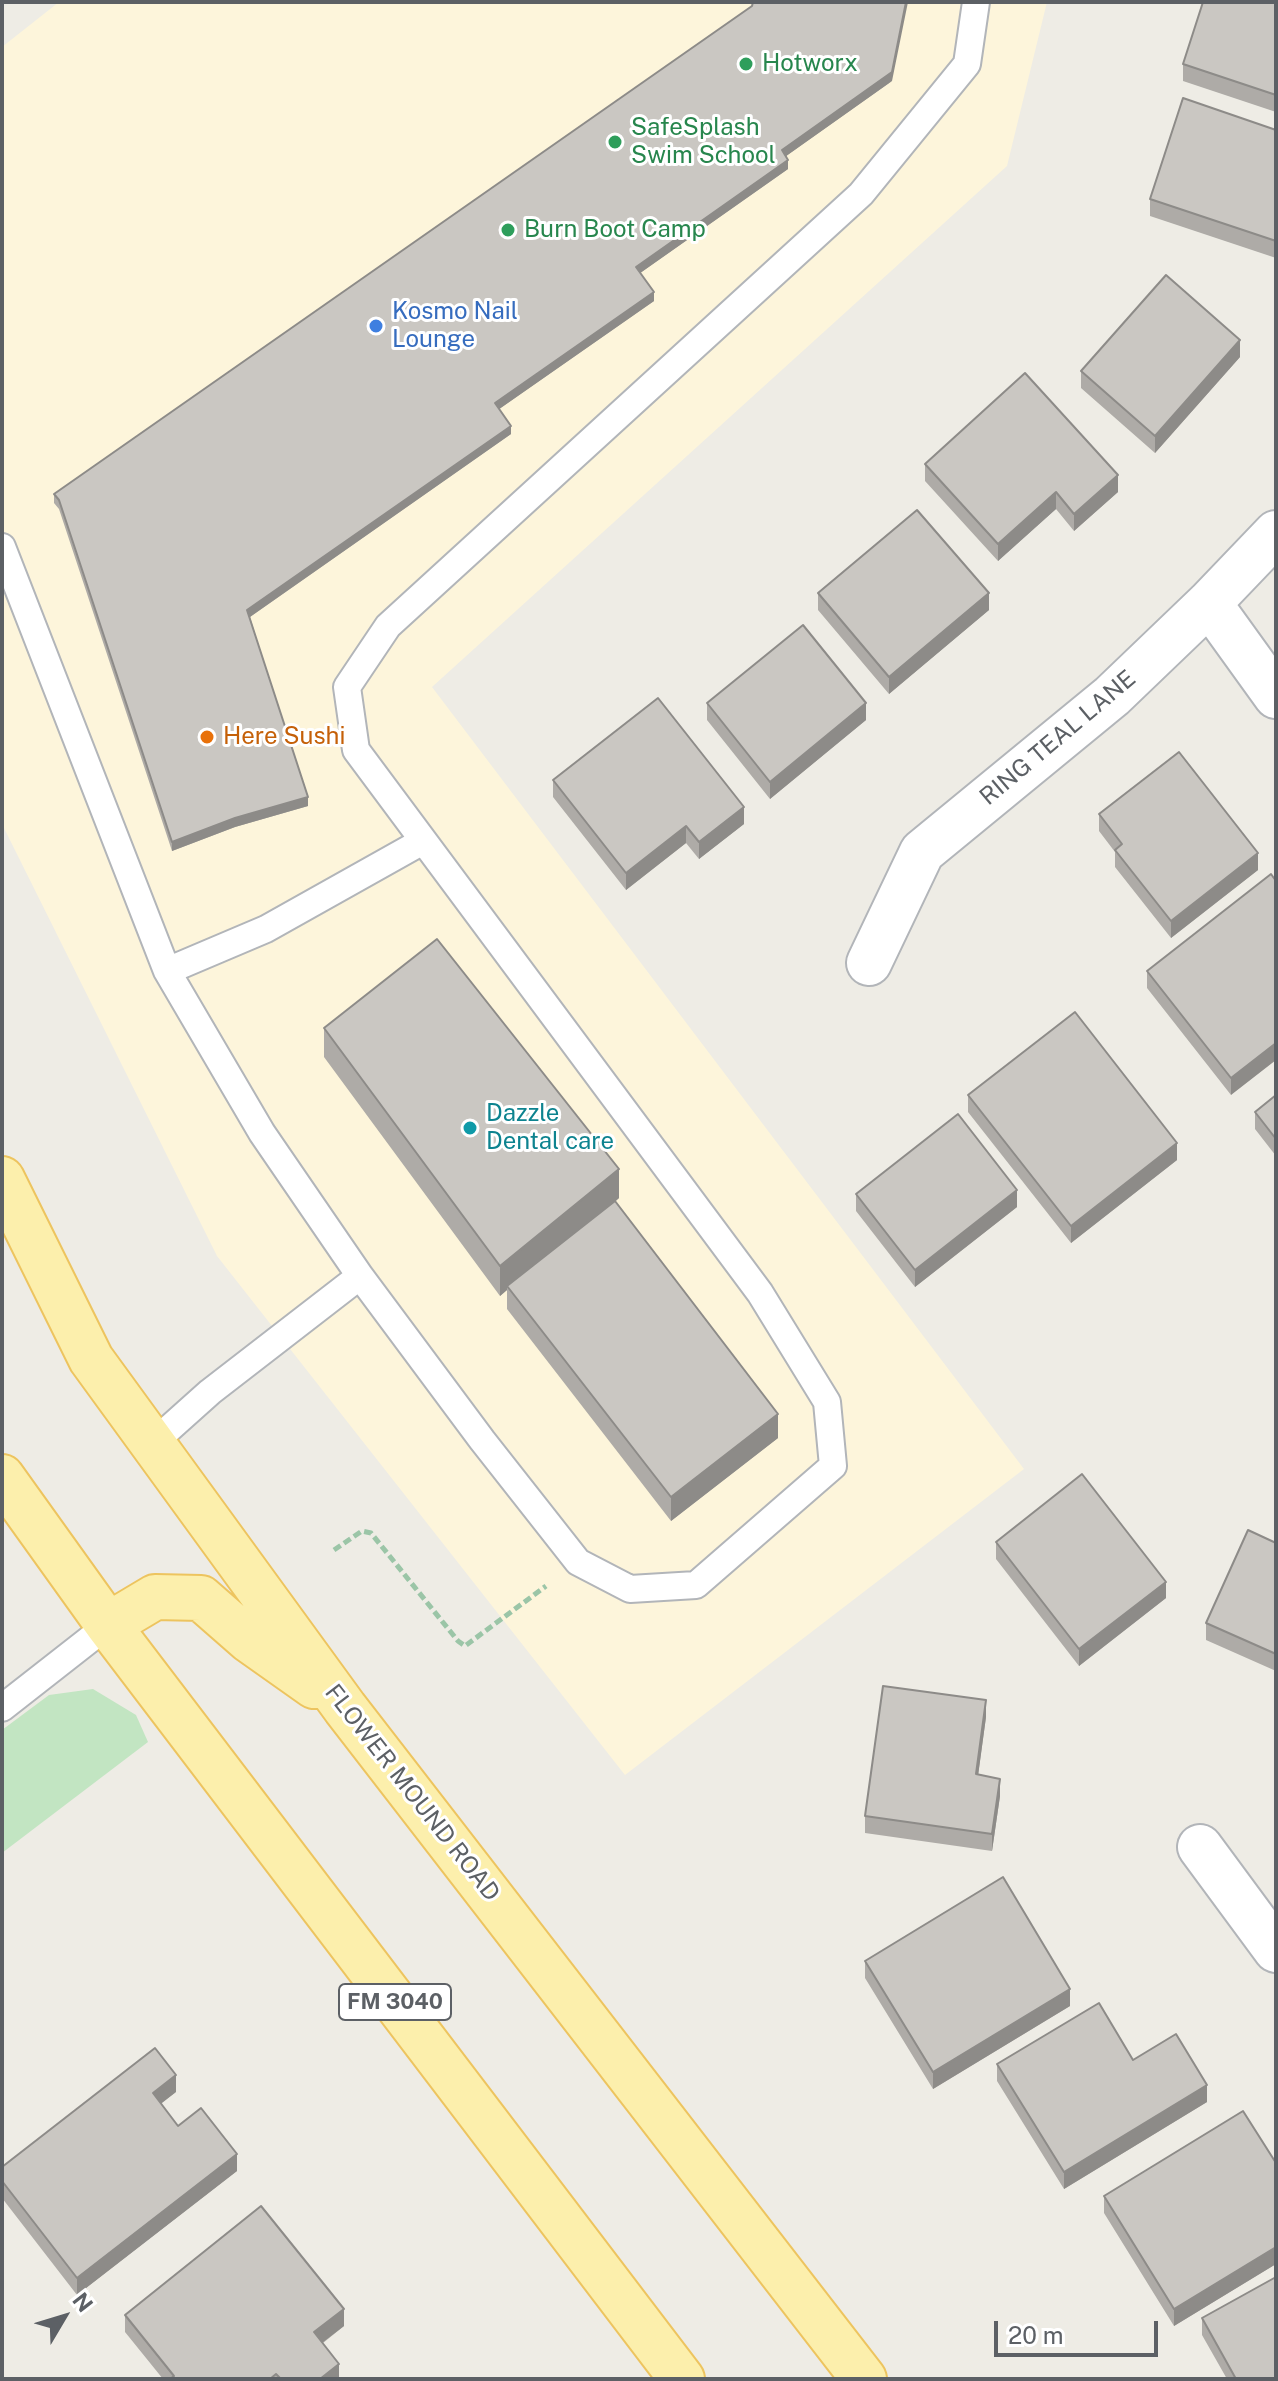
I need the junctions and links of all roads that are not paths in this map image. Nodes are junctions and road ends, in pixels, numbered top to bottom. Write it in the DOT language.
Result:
graph roads {
  1 [pos="976,2"];
  2 [pos="1276,533"];
  3 [pos="2,547"];
  4 [pos="1209,603"];
  5 [pos="1276,696"];
  6 [pos="423,841"];
  7 [pos="869,963"];
  8 [pos="167,971"];
  9 [pos="2,1179"];
  10 [pos="360,1276"];
  11 [pos="153,1443"];
  12 [pos="2,1477"];
  13 [pos="108,1625"];
  14 [pos="2,1708"];
  15 [pos="345,1708"];
  16 [pos="1200,1847"];
  17 [pos="1276,1950"];
  18 [pos="682,2379"];
  19 [pos="864,2379"];
  1 -- 6 [label="lane"];
  2 -- 4 [label="street, RING TEAL LANE"];
  3 -- 8 [label="lane"];
  4 -- 5 [label="street"];
  4 -- 7 [label="street, RING TEAL LANE"];
  6 -- 8 [label="lane"];
  6 -- 10 [label="lane"];
  8 -- 10 [label="lane"];
  9 -- 11 [label="main road, FLOWER MOUND ROAD"];
  10 -- 11 [label="lane"];
  11 -- 15 [label="main road, FLOWER MOUND ROAD"];
  12 -- 13 [label="main road, FM 3040"];
  13 -- 14 [label="lane"];
  13 -- 15 [label="main road"];
  13 -- 18 [label="main road, FM 3040"];
  15 -- 19 [label="main road, FLOWER MOUND ROAD"];
  16 -- 17 [label="street"];
}
